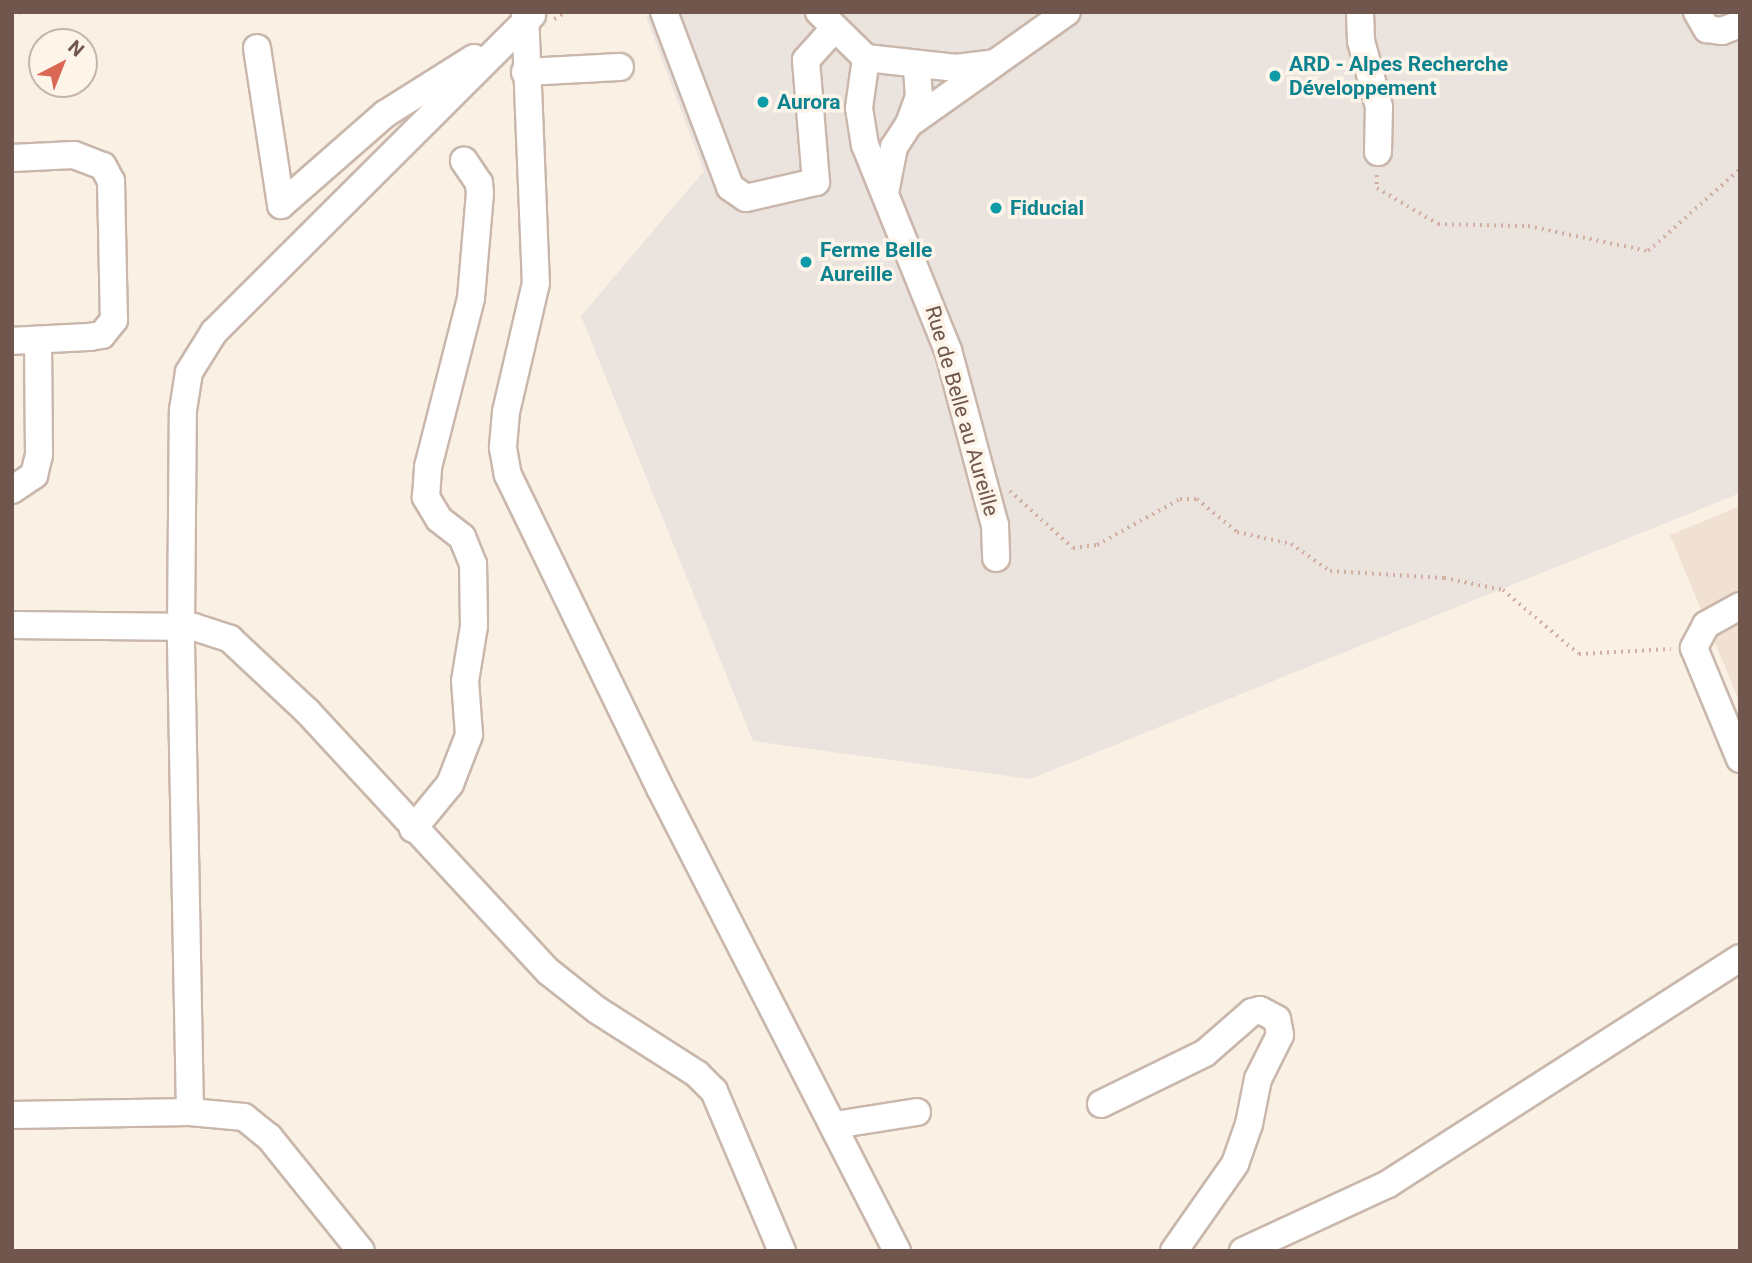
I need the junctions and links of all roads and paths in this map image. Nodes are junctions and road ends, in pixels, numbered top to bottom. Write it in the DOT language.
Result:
graph roads {
  1 [pos="22,12"];
  2 [pos="664,12"];
  3 [pos="1067,12"];
  4 [pos="1345,12"];
  5 [pos="1360,12"];
  6 [pos="1698,12"];
  7 [pos="12,14"];
  8 [pos="528,16"];
  9 [pos="826,21"];
  10 [pos="1740,24"];
  11 [pos="1361,41"];
  12 [pos="257,47"];
  13 [pos="494,48"];
  14 [pos="866,58"];
  15 [pos="995,63"];
  16 [pos="917,66"];
  17 [pos="620,67"];
  18 [pos="525,72"];
  19 [pos="859,108"];
  20 [pos="909,124"];
  21 [pos="1378,152"];
  22 [pos="12,158"];
  23 [pos="464,161"];
  24 [pos="1740,169"];
  25 [pos="886,188"];
  26 [pos="25,341"];
  27 [pos="983,481"];
  28 [pos="12,491"];
  29 [pos="996,558"];
  30 [pos="1740,606"];
  31 [pos="12,625"];
  32 [pos="181,626"];
  33 [pos="1694,648"];
  34 [pos="1740,759"];
  35 [pos="413,829"];
  36 [pos="1740,958"];
  37 [pos="1101,1104"];
  38 [pos="190,1112"];
  39 [pos="916,1112"];
  40 [pos="12,1115"];
  41 [pos="835,1125"];
  42 [pos="362,1251"];
  43 [pos="782,1251"];
  44 [pos="897,1251"];
  45 [pos="1174,1251"];
  46 [pos="1244,1251"];
  1 -- 7 [label="path"];
  2 -- 9 [label="street"];
  3 -- 15 [label="street"];
  4 -- 11 [label="street"];
  5 -- 11 [label="street"];
  6 -- 10 [label="street"];
  8 -- 13 [label="street"];
  8 -- 18 [label="street"];
  9 -- 14 [label="street"];
  11 -- 21 [label="street"];
  12 -- 13 [label="street"];
  13 -- 32 [label="street"];
  14 -- 16 [label="street"];
  14 -- 19 [label="street, Rue de Belle au Aureille"];
  15 -- 16 [label="street"];
  15 -- 20 [label="street"];
  16 -- 20 [label="street"];
  17 -- 18 [label="street"];
  18 -- 41 [label="street"];
  19 -- 20 [label="street"];
  19 -- 25 [label="street, Rue de Belle au Aureille"];
  20 -- 25 [label="street"];
  21 -- 24 [label="path"];
  22 -- 26 [label="street"];
  23 -- 35 [label="street"];
  25 -- 27 [label="street, Rue de Belle au Aureille"];
  26 -- 28 [label="street"];
  27 -- 29 [label="street, Rue de Belle au Aureille"];
  27 -- 33 [label="path"];
  30 -- 33 [label="street"];
  31 -- 32 [label="street"];
  32 -- 35 [label="street"];
  32 -- 38 [label="street"];
  33 -- 34 [label="street"];
  35 -- 43 [label="street"];
  36 -- 46 [label="street"];
  37 -- 45 [label="street"];
  38 -- 40 [label="street"];
  38 -- 42 [label="street"];
  39 -- 41 [label="street"];
  41 -- 44 [label="street"];
}
